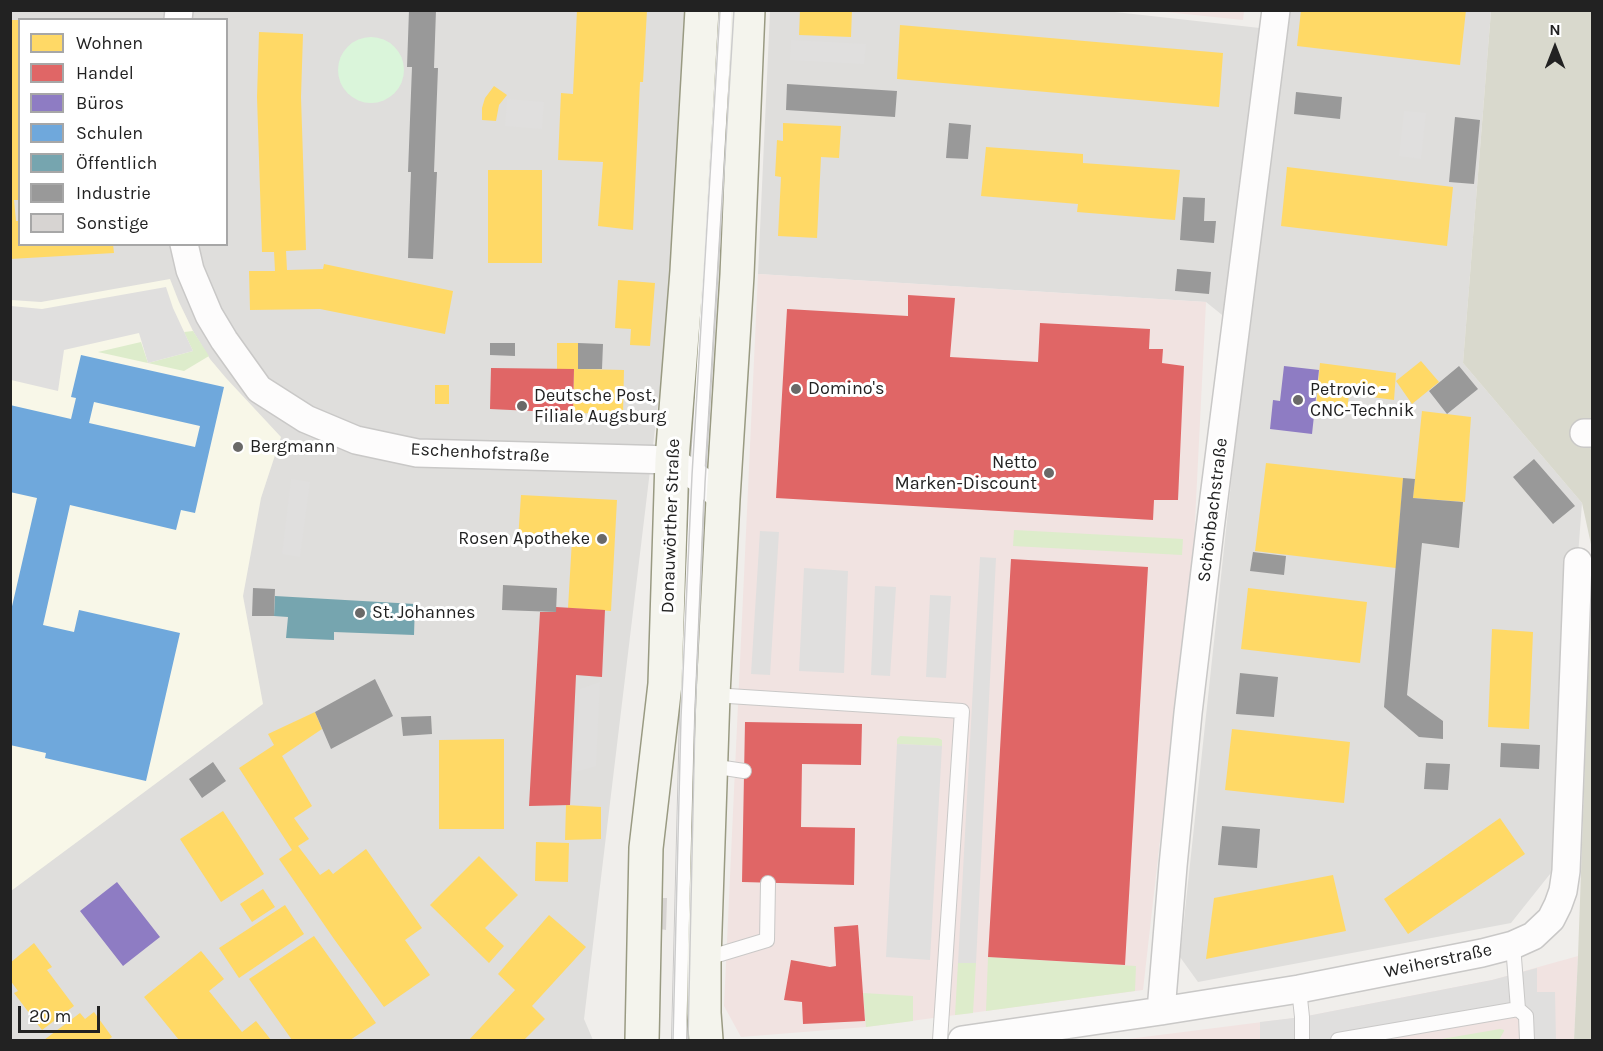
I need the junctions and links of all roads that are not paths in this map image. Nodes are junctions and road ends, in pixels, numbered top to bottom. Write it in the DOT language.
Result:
graph roads {
  1 [pos="702,10"];
  2 [pos="726,10"];
  3 [pos="748,10"];
  4 [pos="1276,10"];
  5 [pos="184,246"];
  6 [pos="685,469"];
  7 [pos="723,499"];
  8 [pos="1578,562"];
  9 [pos="712,695"];
  10 [pos="710,766"];
  11 [pos="744,771"];
  12 [pos="768,883"];
  13 [pos="1513,945"];
  14 [pos="704,959"];
  15 [pos="1299,989"];
  16 [pos="1518,1009"];
  17 [pos="1161,1011"];
  18 [pos="642,1041"];
  19 [pos="679,1041"];
  20 [pos="706,1041"];
  21 [pos="940,1041"];
  22 [pos="962,1041"];
  23 [pos="1302,1041"];
  24 [pos="1338,1041"];
  25 [pos="1527,1041"];
  1 -- 6 [label="main road, Donauwörther Straße"];
  2 -- 6 [label="lane"];
  3 -- 7 [label="main road"];
  4 -- 17 [label="street, Schönbachstraße"];
  5 -- 6 [label="street, Eschenhofstraße"];
  6 -- 7 [label="street"];
  6 -- 18 [label="main road, Donauwörther Straße"];
  6 -- 19 [label="lane"];
  7 -- 9 [label="main road"];
  8 -- 13 [label="street, Weiherstraße"];
  9 -- 10 [label="main road"];
  9 -- 21 [label="lane"];
  10 -- 11 [label="lane"];
  10 -- 14 [label="main road"];
  12 -- 14 [label="lane"];
  13 -- 15 [label="street, Weiherstraße"];
  13 -- 16 [label="lane"];
  14 -- 20 [label="main road"];
  15 -- 17 [label="street, Weiherstraße"];
  15 -- 23 [label="lane"];
  16 -- 24 [label="lane"];
  16 -- 25 [label="lane"];
  17 -- 22 [label="street, Weiherstraße"];
}
